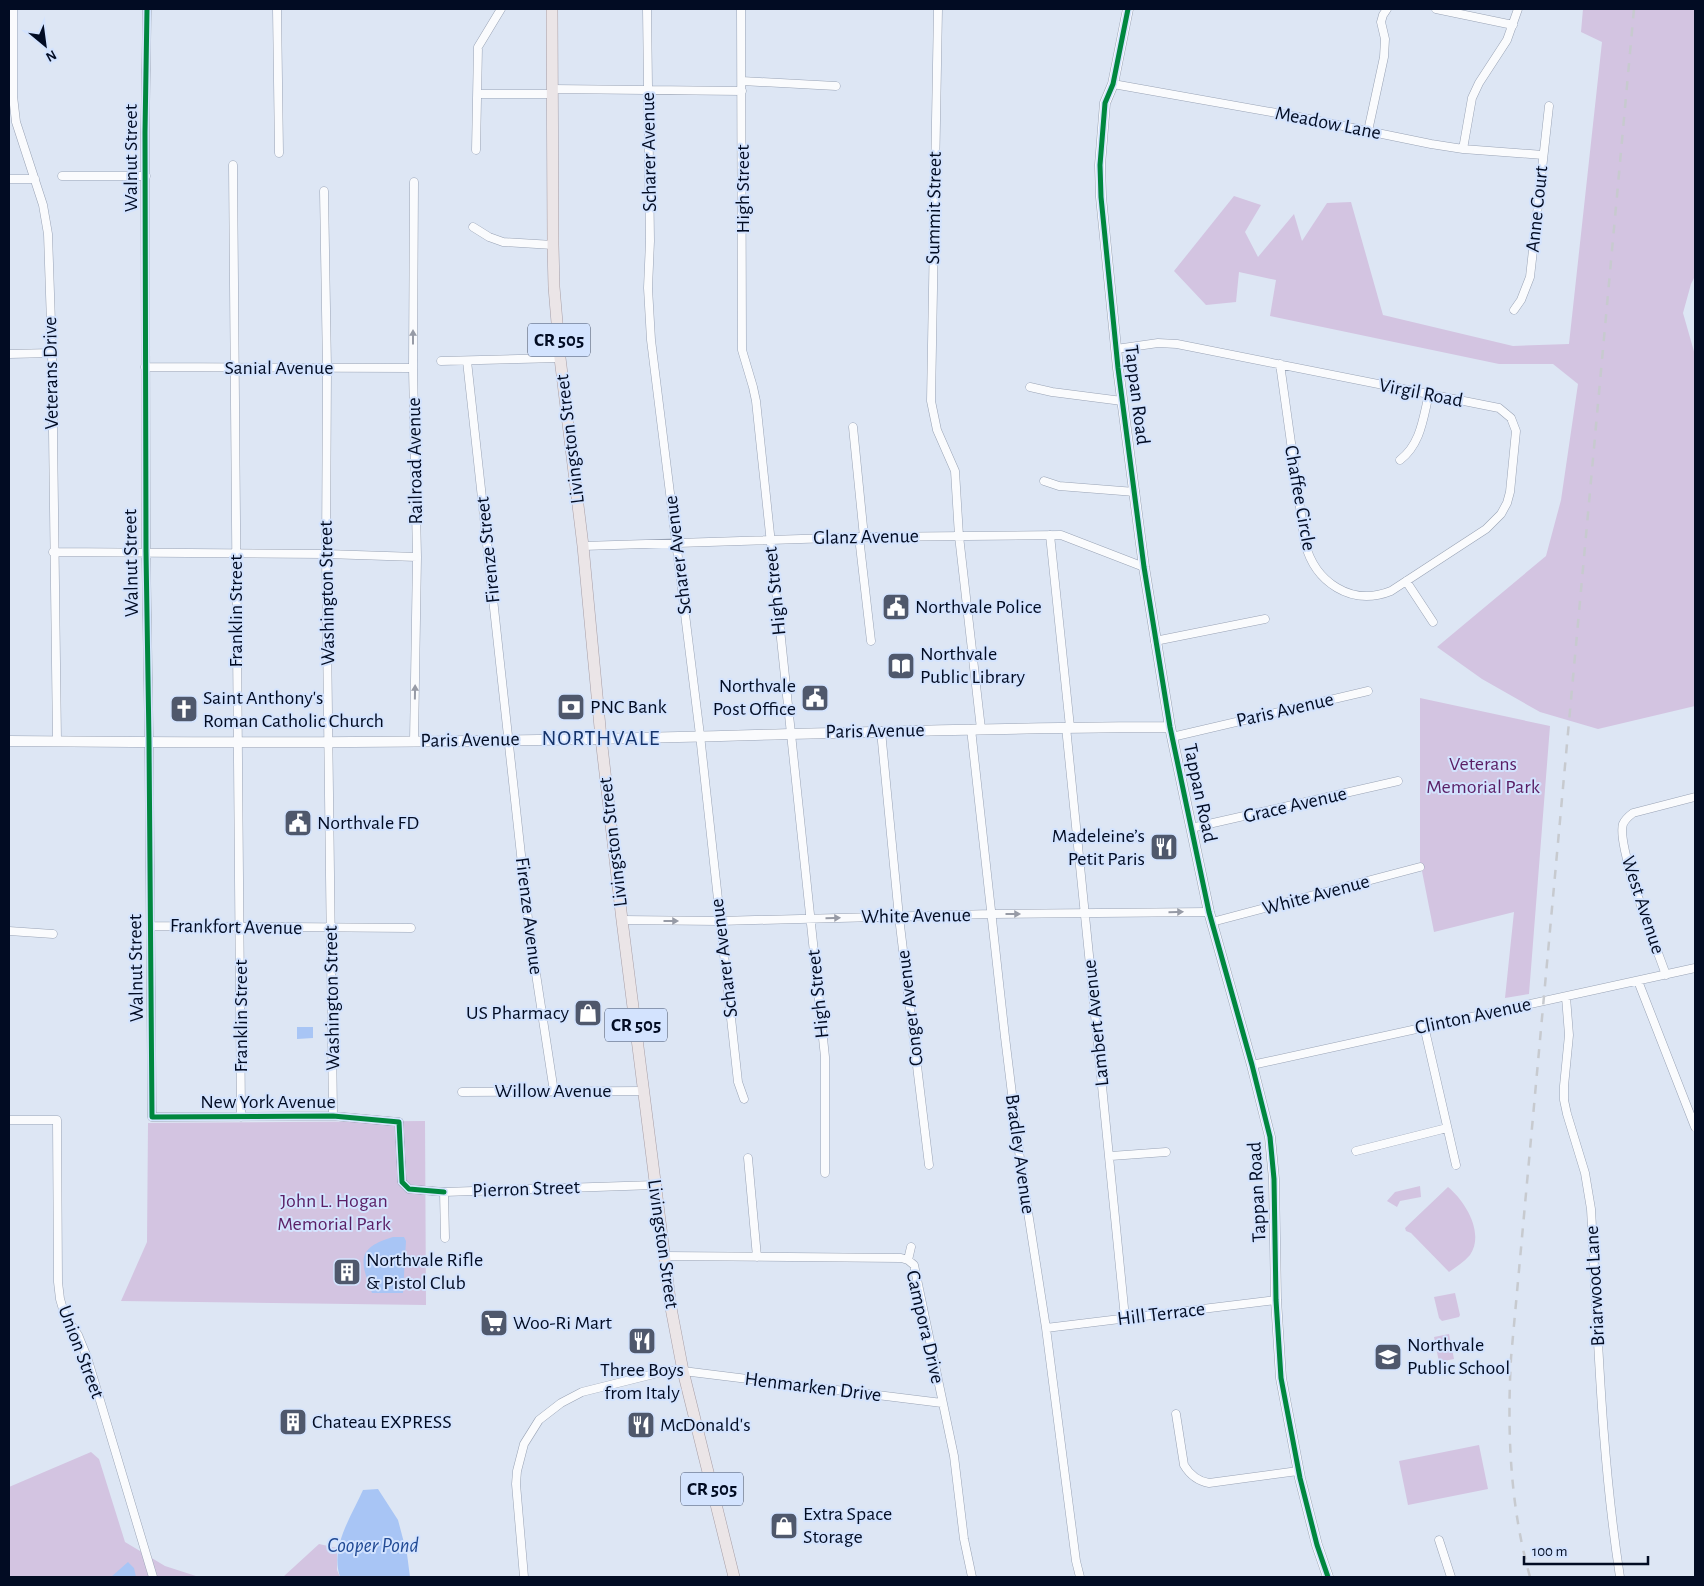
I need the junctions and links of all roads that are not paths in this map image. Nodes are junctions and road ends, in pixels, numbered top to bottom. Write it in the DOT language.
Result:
graph roads {
  1 [pos="13,9"];
  2 [pos="147,9"];
  3 [pos="277,9"];
  4 [pos="500,9"];
  5 [pos="552,9"];
  6 [pos="648,9"];
  7 [pos="741,9"];
  8 [pos="938,9"];
  9 [pos="1128,9"];
  10 [pos="1387,9"];
  11 [pos="1436,9"];
  12 [pos="1518,9"];
  13 [pos="1513,25"];
  14 [pos="742,81"];
  15 [pos="1113,84"];
  16 [pos="836,86"];
  17 [pos="648,90"];
  18 [pos="552,91"];
  19 [pos="742,91"];
  20 [pos="477,94"];
  21 [pos="1548,106"];
  22 [pos="1368,131"];
  23 [pos="1463,149"];
  24 [pos="476,150"];
  25 [pos="279,153"];
  26 [pos="1543,155"];
  27 [pos="233,165"];
  28 [pos="62,176"];
  29 [pos="146,176"];
  30 [pos="9,179"];
  31 [pos="35,179"];
  32 [pos="414,182"];
  33 [pos="324,191"];
  34 [pos="473,227"];
  35 [pos="553,244"];
  36 [pos="1514,310"];
  37 [pos="1116,348"];
  38 [pos="52,353"];
  39 [pos="9,354"];
  40 [pos="560,358"];
  41 [pos="467,360"];
  42 [pos="441,361"];
  43 [pos="1280,364"];
  44 [pos="145,368"];
  45 [pos="236,368"];
  46 [pos="328,368"];
  47 [pos="413,368"];
  48 [pos="1030,387"];
  49 [pos="1429,394"];
  50 [pos="1122,401"];
  51 [pos="932,407"];
  52 [pos="853,428"];
  53 [pos="1400,460"];
  54 [pos="1044,481"];
  55 [pos="1135,492"];
  56 [pos="1050,535"];
  57 [pos="959,536"];
  58 [pos="862,537"];
  59 [pos="770,539"];
  60 [pos="677,542"];
  61 [pos="582,546"];
  62 [pos="53,552"];
  63 [pos="146,552"];
  64 [pos="236,554"];
  65 [pos="326,554"];
  66 [pos="416,557"];
  67 [pos="1144,567"];
  68 [pos="1406,581"];
  69 [pos="1265,619"];
  70 [pos="1433,622"];
  71 [pos="871,640"];
  72 [pos="1155,641"];
  73 [pos="1368,690"];
  74 [pos="1068,727"];
  75 [pos="976,729"];
  76 [pos="881,731"];
  77 [pos="1172,732"];
  78 [pos="790,734"];
  79 [pos="700,736"];
  80 [pos="601,738"];
  81 [pos="509,740"];
  82 [pos="9,741"];
  83 [pos="149,741"];
  84 [pos="237,741"];
  85 [pos="414,741"];
  86 [pos="56,742"];
  87 [pos="329,742"];
  88 [pos="1398,781"];
  89 [pos="1695,797"];
  90 [pos="1192,828"];
  91 [pos="1420,867"];
  92 [pos="1209,912"];
  93 [pos="992,914"];
  94 [pos="1084,914"];
  95 [pos="899,916"];
  96 [pos="810,918"];
  97 [pos="622,920"];
  98 [pos="719,921"];
  99 [pos="1212,922"];
  100 [pos="151,926"];
  101 [pos="240,928"];
  102 [pos="331,928"];
  103 [pos="411,928"];
  104 [pos="9,931"];
  105 [pos="53,934"];
  106 [pos="1695,968"];
  107 [pos="1666,975"];
  108 [pos="1638,981"];
  109 [pos="1566,997"];
  110 [pos="1424,1026"];
  111 [pos="1252,1065"];
  112 [pos="644,1091"];
  113 [pos="462,1092"];
  114 [pos="554,1092"];
  115 [pos="744,1099"];
  116 [pos="333,1116"];
  117 [pos="152,1117"];
  118 [pos="241,1117"];
  119 [pos="9,1120"];
  120 [pos="1695,1127"];
  121 [pos="1447,1128"];
  122 [pos="1356,1151"];
  123 [pos="1166,1152"];
  124 [pos="1110,1156"];
  125 [pos="748,1158"];
  126 [pos="1456,1165"];
  127 [pos="929,1166"];
  128 [pos="824,1173"];
  129 [pos="655,1185"];
  130 [pos="444,1192"];
  131 [pos="445,1238"];
  132 [pos="911,1247"];
  133 [pos="664,1256"];
  134 [pos="757,1257"];
  135 [pos="908,1260"];
  136 [pos="1276,1300"];
  137 [pos="1125,1318"];
  138 [pos="1046,1328"];
  139 [pos="683,1371"];
  140 [pos="942,1403"];
  141 [pos="1176,1414"];
  142 [pos="1298,1471"];
  143 [pos="1439,1540"];
  144 [pos="154,1577"];
  145 [pos="524,1577"];
  146 [pos="734,1577"];
  147 [pos="972,1577"];
  148 [pos="1080,1577"];
  149 [pos="1328,1577"];
  150 [pos="1451,1577"];
  151 [pos="1620,1577"];
  1 -- 31 [label="street, Veterans Drive"];
  2 -- 29 [label="street, Walnut Street"];
  3 -- 25 [label="street"];
  4 -- 20 [label="street"];
  5 -- 18 [label="main road, Livingston Street / CR 505"];
  6 -- 17 [label="street, Scharer Avenue"];
  7 -- 14 [label="street, High Street"];
  8 -- 51 [label="street, Summit Street"];
  9 -- 15 [label="street, Tappan Road"];
  10 -- 22 [label="street"];
  11 -- 13 [label="street"];
  12 -- 13 [label="street"];
  13 -- 23 [label="street"];
  14 -- 16 [label="street"];
  14 -- 19 [label="street, High Street"];
  15 -- 22 [label="street, Meadow Lane"];
  15 -- 37 [label="street, Tappan Road"];
  17 -- 18 [label="street"];
  17 -- 19 [label="street"];
  17 -- 60 [label="street, Scharer Avenue"];
  18 -- 20 [label="street"];
  18 -- 35 [label="main road, Livingston Street / CR 505"];
  19 -- 59 [label="street, High Street"];
  20 -- 24 [label="street"];
  21 -- 26 [label="street, Anne Court"];
  22 -- 23 [label="street, Meadow Lane"];
  23 -- 26 [label="street, Meadow Lane"];
  26 -- 36 [label="street, Anne Court"];
  27 -- 45 [label="street, Franklin Street"];
  28 -- 29 [label="street"];
  29 -- 44 [label="street, Walnut Street"];
  30 -- 31 [label="street"];
  31 -- 38 [label="street, Veterans Drive"];
  47 -- 32 [label="street, Railroad Avenue, one-way"];
  33 -- 46 [label="street, Washington Street"];
  34 -- 35 [label="street"];
  35 -- 40 [label="main road, Livingston Street / CR 505"];
  37 -- 43 [label="street, Virgil Road"];
  37 -- 50 [label="street, Tappan Road"];
  38 -- 39 [label="street"];
  38 -- 62 [label="street, Veterans Drive"];
  40 -- 41 [label="street"];
  40 -- 61 [label="main road, Livingston Street / CR 505"];
  41 -- 42 [label="street"];
  41 -- 81 [label="street, Firenze Street"];
  43 -- 49 [label="street, Virgil Road"];
  43 -- 68 [label="street, Chaffee Circle"];
  44 -- 45 [label="street, Sanial Avenue"];
  44 -- 63 [label="street, Walnut Street"];
  45 -- 46 [label="street, Sanial Avenue"];
  45 -- 64 [label="street, Franklin Street"];
  46 -- 47 [label="street, Sanial Avenue"];
  46 -- 65 [label="street, Washington Street"];
  47 -- 66 [label="street, Railroad Avenue"];
  48 -- 50 [label="street"];
  49 -- 53 [label="street"];
  49 -- 68 [label="street, Virgil Road"];
  50 -- 55 [label="street, Tappan Road"];
  51 -- 57 [label="street, Bradley Avenue"];
  52 -- 58 [label="street"];
  54 -- 55 [label="street"];
  55 -- 67 [label="street, Tappan Road"];
  56 -- 57 [label="street, Glanz Avenue"];
  56 -- 67 [label="street, Glanz Avenue"];
  56 -- 74 [label="street, Lambert Avenue"];
  57 -- 58 [label="street, Glanz Avenue"];
  57 -- 75 [label="street, Bradley Avenue"];
  58 -- 59 [label="street, Glanz Avenue"];
  58 -- 71 [label="street"];
  59 -- 60 [label="street, Glanz Avenue"];
  59 -- 78 [label="street, High Street"];
  60 -- 61 [label="street, Glanz Avenue"];
  60 -- 79 [label="street, Scharer Avenue"];
  61 -- 80 [label="main road, Livingston Street / CR 505"];
  62 -- 63 [label="street"];
  62 -- 86 [label="street, Veterans Drive"];
  63 -- 64 [label="street"];
  63 -- 83 [label="street, Walnut Street"];
  64 -- 65 [label="street"];
  64 -- 84 [label="street, Franklin Street"];
  65 -- 66 [label="street"];
  65 -- 87 [label="street, Washington Street"];
  85 -- 66 [label="street, Railroad Avenue, one-way"];
  67 -- 72 [label="street, Tappan Road"];
  68 -- 70 [label="street"];
  69 -- 72 [label="street"];
  72 -- 77 [label="street, Tappan Road"];
  73 -- 77 [label="street, Paris Avenue"];
  74 -- 75 [label="street, Paris Avenue"];
  74 -- 77 [label="street, Paris Avenue"];
  74 -- 94 [label="street, Lambert Avenue"];
  75 -- 76 [label="street, Paris Avenue"];
  75 -- 93 [label="street, Bradley Avenue"];
  76 -- 78 [label="street, Paris Avenue"];
  76 -- 95 [label="street, Conger Avenue"];
  77 -- 90 [label="street, Tappan Road"];
  78 -- 79 [label="street, Paris Avenue"];
  78 -- 96 [label="street, High Street"];
  79 -- 80 [label="street, Paris Avenue"];
  79 -- 98 [label="street, Scharer Avenue"];
  80 -- 81 [label="street, Paris Avenue"];
  80 -- 97 [label="main road, Livingston Street / CR 505"];
  81 -- 85 [label="street, Paris Avenue"];
  81 -- 114 [label="street, Firenze Avenue"];
  82 -- 86 [label="street, Paris Avenue"];
  83 -- 84 [label="street, Paris Avenue"];
  83 -- 86 [label="street, Paris Avenue"];
  83 -- 100 [label="street, Walnut Street"];
  84 -- 87 [label="street, Paris Avenue"];
  84 -- 101 [label="street, Franklin Street"];
  85 -- 87 [label="street, Paris Avenue"];
  87 -- 102 [label="street, Washington Street"];
  88 -- 90 [label="street, Grace Avenue"];
  89 -- 107 [label="street, West Avenue"];
  90 -- 92 [label="street, Tappan Road"];
  91 -- 99 [label="street, White Avenue"];
  94 -- 92 [label="street, White Avenue, one-way"];
  92 -- 99 [label="street, Tappan Road"];
  93 -- 94 [label="street, White Avenue, one-way"];
  93 -- 95 [label="street, White Avenue"];
  93 -- 138 [label="street, Bradley Avenue"];
  94 -- 124 [label="street, Lambert Avenue"];
  96 -- 95 [label="street, White Avenue, one-way"];
  95 -- 127 [label="street, Conger Avenue"];
  96 -- 98 [label="street, White Avenue"];
  96 -- 128 [label="street, High Street"];
  97 -- 98 [label="street, White Avenue, one-way"];
  97 -- 112 [label="main road, Livingston Street / CR 505"];
  98 -- 115 [label="street, Scharer Avenue"];
  99 -- 111 [label="street, Tappan Road"];
  100 -- 101 [label="street, Frankfort Avenue"];
  100 -- 117 [label="street, Walnut Street"];
  101 -- 102 [label="street, Frankfort Avenue"];
  101 -- 118 [label="street, Franklin Street"];
  102 -- 103 [label="street, Frankfort Avenue"];
  102 -- 116 [label="street, Washington Street"];
  104 -- 105 [label="street"];
  106 -- 107 [label="street, Clinton Avenue"];
  107 -- 108 [label="street, Clinton Avenue"];
  108 -- 109 [label="street, Clinton Avenue"];
  108 -- 120 [label="street, West Avenue"];
  109 -- 110 [label="street, Clinton Avenue"];
  109 -- 151 [label="street, Briarwood Lane"];
  110 -- 111 [label="street, Clinton Avenue"];
  110 -- 121 [label="street"];
  111 -- 136 [label="street, Tappan Road"];
  112 -- 114 [label="street, Willow Avenue"];
  112 -- 129 [label="main road, Livingston Street / CR 505"];
  113 -- 114 [label="street, Willow Avenue"];
  116 -- 118 [label="street, New York Avenue"];
  116 -- 130 [label="street, New York Avenue"];
  117 -- 118 [label="street, New York Avenue"];
  119 -- 144 [label="street, Union Street"];
  121 -- 122 [label="street"];
  121 -- 126 [label="street"];
  123 -- 124 [label="street"];
  124 -- 137 [label="street, Lambert Avenue"];
  125 -- 134 [label="street"];
  129 -- 130 [label="street, Pierron Street"];
  129 -- 133 [label="main road, Livingston Street / CR 505"];
  130 -- 131 [label="street, Pierron Street"];
  132 -- 135 [label="street"];
  133 -- 134 [label="street, Campora Drive"];
  133 -- 139 [label="main road, Livingston Street / CR 505"];
  134 -- 135 [label="street, Campora Drive"];
  135 -- 140 [label="street, Campora Drive"];
  136 -- 137 [label="street, Hill Terrace"];
  136 -- 142 [label="street, Tappan Road"];
  137 -- 138 [label="street, Hill Terrace"];
  138 -- 148 [label="street, Bradley Avenue"];
  139 -- 140 [label="street, Henmarken Drive"];
  139 -- 145 [label="street, Henmarken Drive"];
  139 -- 146 [label="main road, Livingston Street / CR 505"];
  140 -- 147 [label="street, Campora Drive"];
  141 -- 142 [label="street"];
  142 -- 149 [label="street, Tappan Road"];
  143 -- 150 [label="street"];
}
